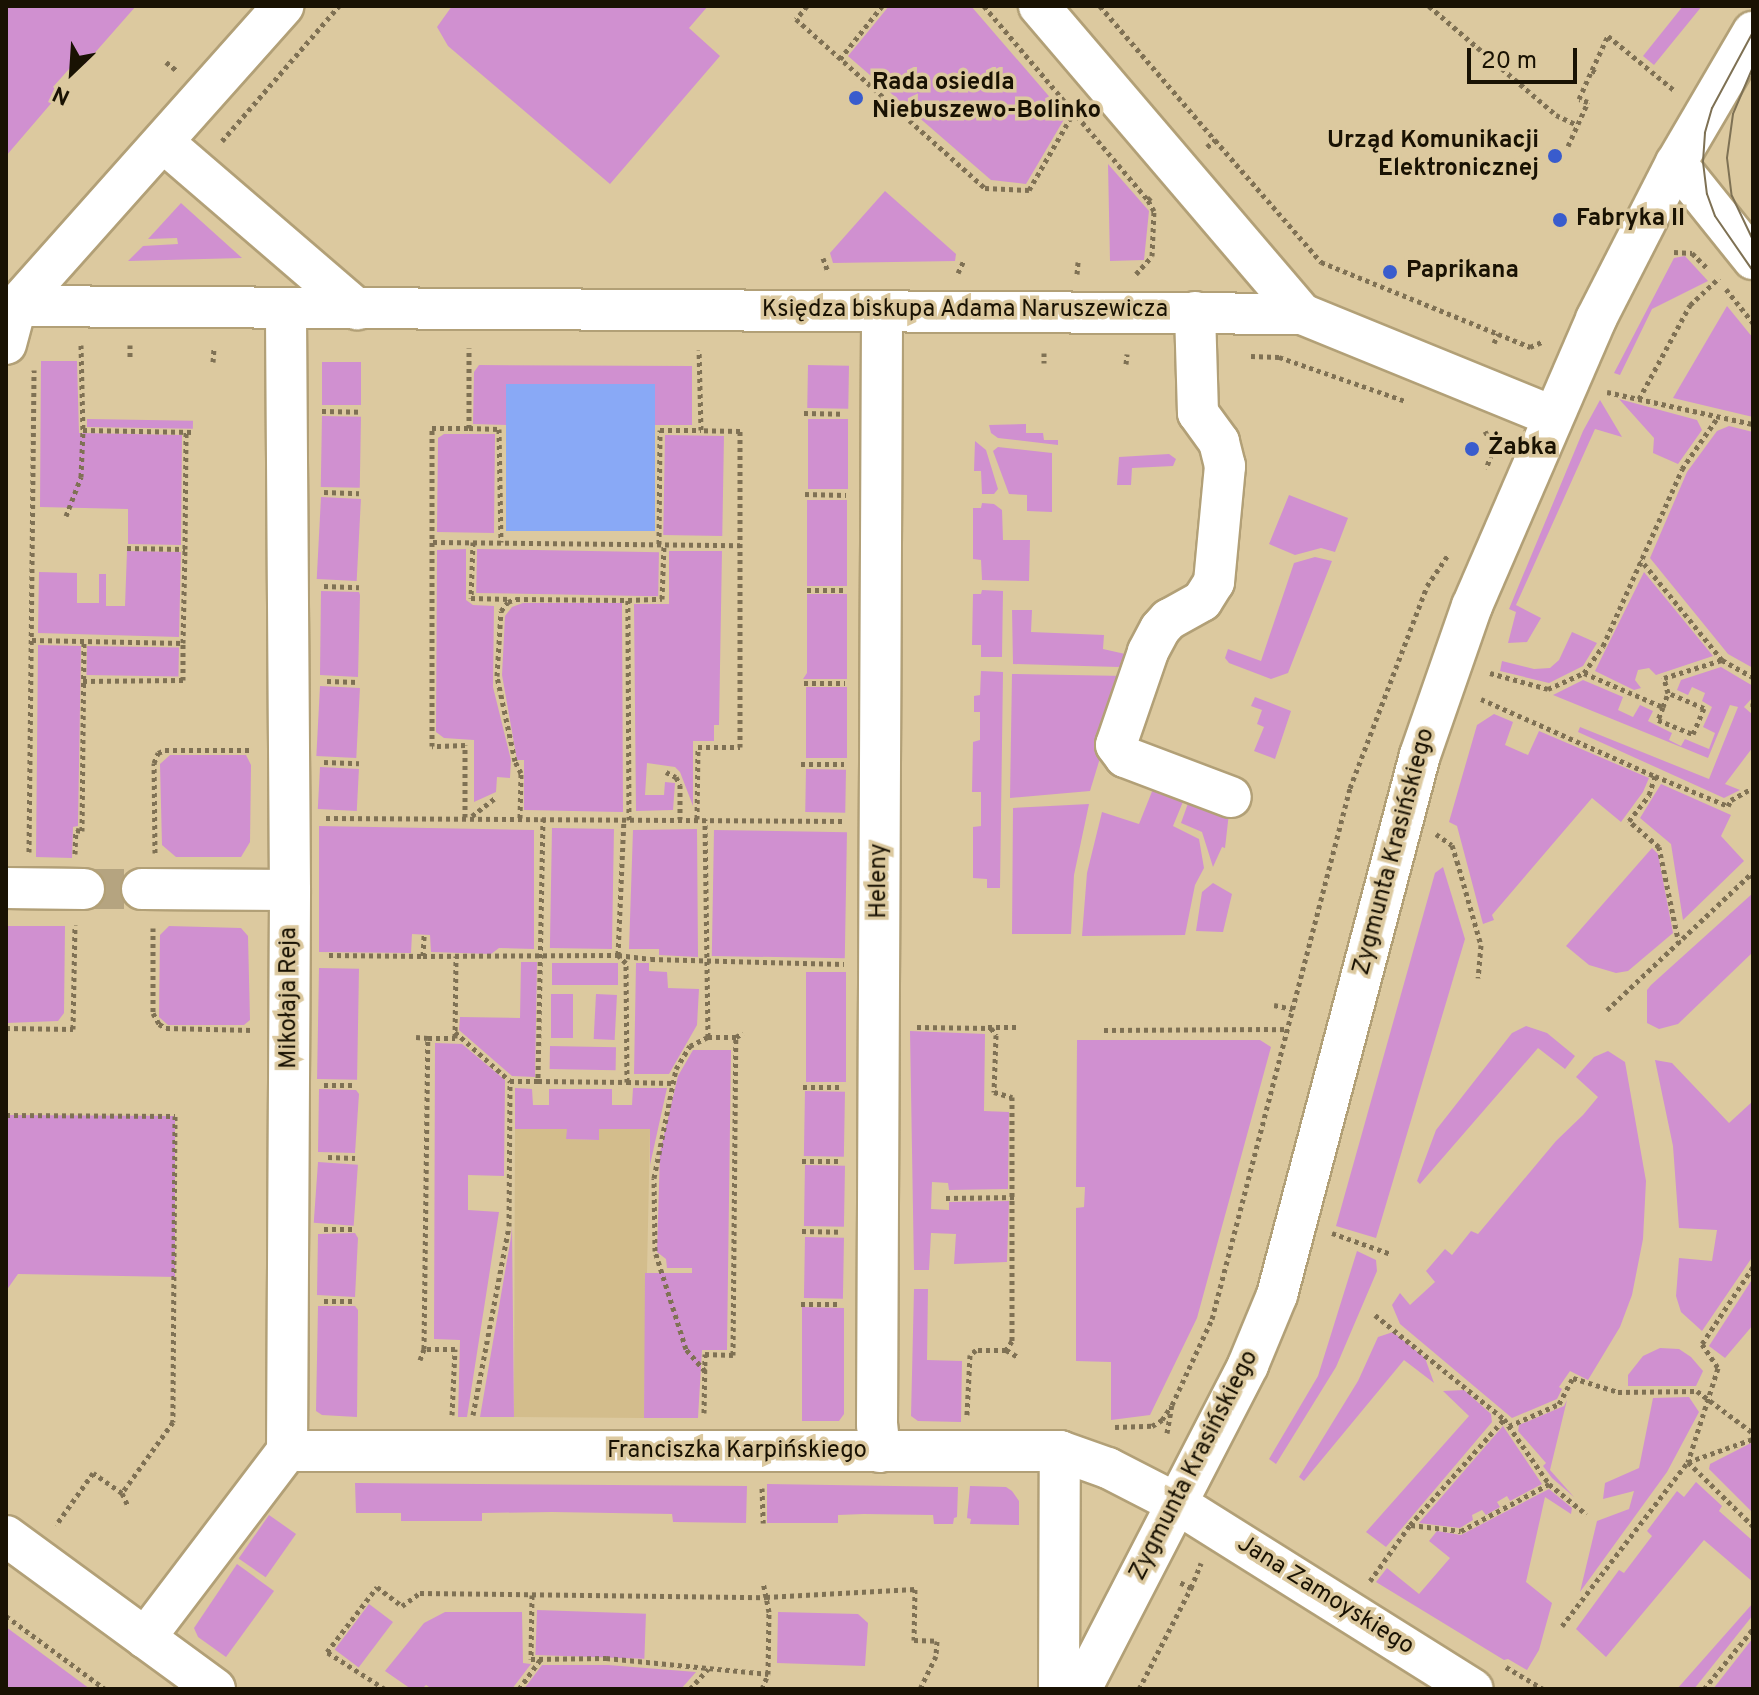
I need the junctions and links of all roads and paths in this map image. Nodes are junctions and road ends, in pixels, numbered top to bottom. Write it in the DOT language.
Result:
graph roads {
  1 [pos="283,6"];
  2 [pos="339,6"];
  3 [pos="807,6"];
  4 [pos="882,6"];
  5 [pos="1039,6"];
  6 [pos="1100,6"];
  7 [pos="1429,6"];
  8 [pos="1753,32"];
  9 [pos="303,47"];
  10 [pos="311,53"];
  11 [pos="840,59"];
  12 [pos="166,62"];
  13 [pos="178,71"];
  14 [pos="1676,91"];
  15 [pos="1074,112"];
  16 [pos="1577,125"];
  17 [pos="1215,140"];
  18 [pos="164,143"];
  19 [pos="1568,146"];
  20 [pos="1206,148"];
  21 [pos="216,149"];
  22 [pos="1676,163"];
  23 [pos="1148,200"];
  24 [pos="823,258"];
  25 [pos="1753,259"];
  26 [pos="964,260"];
  27 [pos="1078,262"];
  28 [pos="829,273"];
  29 [pos="957,274"];
  30 [pos="1077,274"];
  31 [pos="1127,274"];
  32 [pos="11,306"];
  33 [pos="357,309"];
  34 [pos="286,310"];
  35 [pos="882,311"];
  36 [pos="1195,312"];
  37 [pos="1302,314"];
  38 [pos="1753,323"];
  39 [pos="1498,334"];
  40 [pos="1550,339"];
  41 [pos="1494,343"];
  42 [pos="81,345"];
  43 [pos="130,346"];
  44 [pos="214,347"];
  45 [pos="469,348"];
  46 [pos="453,349"];
  47 [pos="484,349"];
  48 [pos="684,350"];
  49 [pos="699,350"];
  50 [pos="715,350"];
  51 [pos="20,352"];
  52 [pos="1028,353"];
  53 [pos="1044,353"];
  54 [pos="1058,353"];
  55 [pos="1196,353"];
  56 [pos="1114,354"];
  57 [pos="1127,354"];
  58 [pos="1138,354"];
  59 [pos="130,360"];
  60 [pos="213,362"];
  61 [pos="1044,363"];
  62 [pos="1126,364"];
  63 [pos="1598,390"];
  64 [pos="1639,399"];
  65 [pos="1414,405"];
  66 [pos="314,411"];
  67 [pos="361,412"];
  68 [pos="804,413"];
  69 [pos="856,414"];
  70 [pos="1552,416"];
  71 [pos="1718,417"];
  72 [pos="1753,424"];
  73 [pos="1472,426"];
  74 [pos="469,428"];
  75 [pos="83,430"];
  76 [pos="701,430"];
  77 [pos="1484,473"];
  78 [pos="314,492"];
  79 [pos="359,493"];
  80 [pos="805,494"];
  81 [pos="855,495"];
  82 [pos="66,516"];
  83 [pos="432,542"];
  84 [pos="473,542"];
  85 [pos="501,542"];
  86 [pos="662,544"];
  87 [pos="740,545"];
  88 [pos="127,548"];
  89 [pos="185,549"];
  90 [pos="1450,551"];
  91 [pos="1641,560"];
  92 [pos="313,586"];
  93 [pos="359,587"];
  94 [pos="807,590"];
  95 [pos="854,590"];
  96 [pos="516,599"];
  97 [pos="628,600"];
  98 [pos="32,640"];
  99 [pos="84,641"];
  100 [pos="183,643"];
  101 [pos="1722,660"];
  102 [pos="1489,673"];
  103 [pos="1584,673"];
  104 [pos="1753,677"];
  105 [pos="83,681"];
  106 [pos="313,681"];
  107 [pos="358,682"];
  108 [pos="804,683"];
  109 [pos="854,683"];
  110 [pos="1668,693"];
  111 [pos="1496,706"];
  112 [pos="1663,707"];
  113 [pos="259,750"];
  114 [pos="313,762"];
  115 [pos="359,763"];
  116 [pos="801,764"];
  117 [pos="853,764"];
  118 [pos="666,772"];
  119 [pos="1655,776"];
  120 [pos="1753,788"];
  121 [pos="496,797"];
  122 [pos="1231,797"];
  123 [pos="468,817"];
  124 [pos="313,818"];
  125 [pos="520,818"];
  126 [pos="543,818"];
  127 [pos="680,819"];
  128 [pos="697,819"];
  129 [pos="705,819"];
  130 [pos="626,820"];
  131 [pos="853,821"];
  132 [pos="1435,834"];
  133 [pos="29,853"];
  134 [pos="1753,877"];
  135 [pos="6,888"];
  136 [pos="78,888"];
  137 [pos="150,890"];
  138 [pos="290,890"];
  139 [pos="424,934"];
  140 [pos="1305,934"];
  141 [pos="1313,936"];
  142 [pos="1679,944"];
  143 [pos="328,955"];
  144 [pos="618,955"];
  145 [pos="423,956"];
  146 [pos="456,956"];
  147 [pos="541,956"];
  148 [pos="707,961"];
  149 [pos="853,964"];
  150 [pos="1478,978"];
  151 [pos="1274,1005"];
  152 [pos="1293,1009"];
  153 [pos="1607,1010"];
  154 [pos="987,1027"];
  155 [pos="1002,1027"];
  156 [pos="1018,1027"];
  157 [pos="6,1028"];
  158 [pos="1287,1029"];
  159 [pos="1104,1030"];
  160 [pos="455,1032"];
  161 [pos="743,1033"];
  162 [pos="996,1035"];
  163 [pos="416,1037"];
  164 [pos="708,1037"];
  165 [pos="736,1037"];
  166 [pos="428,1038"];
  167 [pos="258,1042"];
  168 [pos="995,1054"];
  169 [pos="510,1081"];
  170 [pos="538,1081"];
  171 [pos="627,1082"];
  172 [pos="671,1083"];
  173 [pos="311,1085"];
  174 [pos="355,1085"];
  175 [pos="803,1087"];
  176 [pos="852,1087"];
  177 [pos="6,1115"];
  178 [pos="326,1157"];
  179 [pos="355,1158"];
  180 [pos="851,1160"];
  181 [pos="802,1161"];
  182 [pos="1014,1197"];
  183 [pos="946,1198"];
  184 [pos="355,1229"];
  185 [pos="310,1230"];
  186 [pos="802,1231"];
  187 [pos="851,1232"];
  188 [pos="1328,1232"];
  189 [pos="1391,1254"];
  190 [pos="1753,1267"];
  191 [pos="355,1301"];
  192 [pos="310,1302"];
  193 [pos="801,1304"];
  194 [pos="850,1304"];
  195 [pos="1375,1315"];
  196 [pos="1012,1341"];
  197 [pos="424,1349"];
  198 [pos="1006,1350"];
  199 [pos="420,1360"];
  200 [pos="705,1371"];
  201 [pos="1709,1397"];
  202 [pos="1504,1419"];
  203 [pos="452,1424"];
  204 [pos="472,1424"];
  205 [pos="704,1426"];
  206 [pos="1509,1426"];
  207 [pos="967,1428"];
  208 [pos="1753,1433"];
  209 [pos="1753,1439"];
  210 [pos="287,1451"];
  211 [pos="1060,1451"];
  212 [pos="880,1452"];
  213 [pos="1688,1462"];
  214 [pos="761,1479"];
  215 [pos="1549,1484"];
  216 [pos="122,1493"];
  217 [pos="1164,1496"];
  218 [pos="128,1506"];
  219 [pos="1586,1514"];
  220 [pos="763,1523"];
  221 [pos="1410,1525"];
  222 [pos="1753,1526"];
  223 [pos="54,1528"];
  224 [pos="6,1536"];
  225 [pos="1355,1577"];
  226 [pos="1173,1580"];
  227 [pos="763,1582"];
  228 [pos="532,1595"];
  229 [pos="766,1597"];
  230 [pos="6,1616"];
  231 [pos="1562,1626"];
  232 [pos="1753,1629"];
  233 [pos="145,1638"];
  234 [pos="541,1659"];
  235 [pos="709,1668"];
  236 [pos="768,1674"];
  237 [pos="105,1689"];
  238 [pos="215,1689"];
  239 [pos="385,1689"];
  240 [pos="519,1689"];
  241 [pos="690,1689"];
  242 [pos="762,1689"];
  243 [pos="920,1689"];
  244 [pos="1059,1689"];
  245 [pos="1081,1689"];
  246 [pos="1139,1689"];
  247 [pos="1473,1689"];
  248 [pos="1704,1689"];
  1 -- 18 [label="street"];
  2 -- 9 [label="path"];
  3 -- 11 [label="path"];
  4 -- 11 [label="path"];
  5 -- 37 [label="street"];
  6 -- 17 [label="path"];
  7 -- 16 [label="path"];
  8 -- 22 [label="street, Zygmunta Krasińskiego"];
  9 -- 10 [label="path"];
  9 -- 21 [label="path"];
  11 -- 15 [label="path"];
  12 -- 13 [label="path"];
  14 -- 16 [label="path"];
  16 -- 19 [label="path"];
  17 -- 20 [label="path"];
  17 -- 39 [label="path"];
  18 -- 32 [label="street"];
  18 -- 33 [label="street"];
  22 -- 25 [label="street"];
  22 -- 70 [label="street, Zygmunta Krasińskiego"];
  23 -- 31 [label="path"];
  24 -- 28 [label="path"];
  26 -- 29 [label="path"];
  27 -- 30 [label="path"];
  32 -- 34 [label="street, Księdza biskupa Adama Naruszewicza"];
  32 -- 51 [label="street"];
  33 -- 34 [label="street, Księdza biskupa Adama Naruszewicza"];
  33 -- 35 [label="street, Księdza biskupa Adama Naruszewicza"];
  34 -- 138 [label="street, Mikołaja Reja"];
  35 -- 36 [label="street, Księdza biskupa Adama Naruszewicza"];
  35 -- 212 [label="street, Heleny"];
  36 -- 37 [label="street, Księdza biskupa Adama Naruszewicza"];
  36 -- 55 [label="street"];
  37 -- 70 [label="street, Księdza biskupa Adama Naruszewicza"];
  38 -- 64 [label="path"];
  39 -- 40 [label="path"];
  39 -- 41 [label="path"];
  42 -- 75 [label="path"];
  43 -- 59 [label="path"];
  44 -- 60 [label="path"];
  45 -- 46 [label="path"];
  45 -- 47 [label="path"];
  45 -- 74 [label="path"];
  48 -- 49 [label="path"];
  49 -- 50 [label="path"];
  49 -- 76 [label="path"];
  51 -- 98 [label="path"];
  52 -- 53 [label="path"];
  53 -- 54 [label="path"];
  53 -- 61 [label="path"];
  55 -- 65 [label="path"];
  55 -- 122 [label="street"];
  56 -- 57 [label="path"];
  57 -- 58 [label="path"];
  57 -- 62 [label="path"];
  63 -- 64 [label="path"];
  64 -- 71 [label="path"];
  66 -- 67 [label="path"];
  68 -- 69 [label="path"];
  70 -- 217 [label="street, Zygmunta Krasińskiego"];
  71 -- 72 [label="path"];
  71 -- 91 [label="path"];
  73 -- 77 [label="path"];
  74 -- 83 [label="path"];
  74 -- 85 [label="path"];
  75 -- 82 [label="path"];
  75 -- 89 [label="path"];
  76 -- 86 [label="path"];
  76 -- 87 [label="path"];
  78 -- 79 [label="path"];
  80 -- 81 [label="path"];
  83 -- 84 [label="path"];
  83 -- 123 [label="path"];
  84 -- 85 [label="path"];
  84 -- 96 [label="path"];
  85 -- 86 [label="path"];
  86 -- 87 [label="path"];
  86 -- 97 [label="path"];
  87 -- 128 [label="path"];
  88 -- 89 [label="path"];
  89 -- 100 [label="path"];
  90 -- 141 [label="path"];
  91 -- 101 [label="path"];
  91 -- 103 [label="path"];
  92 -- 93 [label="path"];
  94 -- 95 [label="path"];
  96 -- 97 [label="path"];
  96 -- 125 [label="path"];
  97 -- 130 [label="path"];
  98 -- 99 [label="path"];
  98 -- 133 [label="path"];
  99 -- 100 [label="path"];
  99 -- 105 [label="path"];
  100 -- 105 [label="path"];
  101 -- 104 [label="path"];
  101 -- 110 [label="path"];
  102 -- 103 [label="path"];
  103 -- 112 [label="path"];
  105 -- 136 [label="path"];
  106 -- 107 [label="path"];
  108 -- 109 [label="path"];
  110 -- 112 [label="path"];
  110 -- 112 [label="path"];
  111 -- 119 [label="path"];
  113 -- 137 [label="path"];
  114 -- 115 [label="path"];
  116 -- 117 [label="path"];
  118 -- 127 [label="path"];
  119 -- 120 [label="path"];
  119 -- 142 [label="path"];
  121 -- 123 [label="path"];
  123 -- 124 [label="path"];
  123 -- 125 [label="path"];
  125 -- 126 [label="path"];
  126 -- 130 [label="path"];
  126 -- 147 [label="path"];
  127 -- 128 [label="path"];
  127 -- 130 [label="path"];
  128 -- 129 [label="path"];
  129 -- 131 [label="path"];
  129 -- 148 [label="path"];
  130 -- 144 [label="path"];
  132 -- 150 [label="path"];
  134 -- 142 [label="path"];
  135 -- 136 [label="street"];
  136 -- 157 [label="path"];
  137 -- 138 [label="street"];
  137 -- 167 [label="path"];
  138 -- 210 [label="street, Mikołaja Reja"];
  139 -- 145 [label="path"];
  140 -- 141 [label="path"];
  141 -- 152 [label="path"];
  142 -- 153 [label="path"];
  143 -- 145 [label="path"];
  144 -- 147 [label="path"];
  144 -- 148 [label="path"];
  144 -- 171 [label="path"];
  145 -- 146 [label="path"];
  146 -- 147 [label="path"];
  146 -- 160 [label="path"];
  147 -- 170 [label="path"];
  148 -- 149 [label="path"];
  148 -- 164 [label="path"];
  151 -- 152 [label="path"];
  152 -- 158 [label="path"];
  154 -- 155 [label="path"];
  155 -- 156 [label="path"];
  155 -- 162 [label="path"];
  158 -- 159 [label="path"];
  158 -- 217 [label="path"];
  160 -- 166 [label="path"];
  160 -- 169 [label="path"];
  161 -- 165 [label="path"];
  163 -- 166 [label="path"];
  164 -- 165 [label="path"];
  164 -- 172 [label="path"];
  165 -- 200 [label="path"];
  166 -- 197 [label="path"];
  168 -- 182 [label="path"];
  169 -- 170 [label="path"];
  169 -- 204 [label="path"];
  170 -- 171 [label="path"];
  171 -- 172 [label="path"];
  172 -- 200 [label="path"];
  173 -- 174 [label="path"];
  175 -- 176 [label="path"];
  177 -- 216 [label="path"];
  178 -- 179 [label="path"];
  180 -- 181 [label="path"];
  182 -- 183 [label="path"];
  182 -- 196 [label="path"];
  184 -- 185 [label="path"];
  186 -- 187 [label="path"];
  188 -- 189 [label="path"];
  190 -- 201 [label="path"];
  191 -- 192 [label="path"];
  193 -- 194 [label="path"];
  195 -- 202 [label="path"];
  196 -- 198 [label="path"];
  196 -- 198 [label="path"];
  197 -- 199 [label="path"];
  197 -- 203 [label="path"];
  198 -- 207 [label="path"];
  200 -- 205 [label="path"];
  201 -- 206 [label="path"];
  201 -- 208 [label="path"];
  201 -- 213 [label="path"];
  202 -- 206 [label="path"];
  202 -- 221 [label="path"];
  206 -- 215 [label="path"];
  209 -- 213 [label="path"];
  210 -- 212 [label="street, Franciszka Karpińskiego"];
  210 -- 233 [label="street"];
  211 -- 212 [label="street, Franciszka Karpińskiego"];
  211 -- 217 [label="street, Franciszka Karpińskiego"];
  211 -- 244 [label="street"];
  213 -- 222 [label="path"];
  213 -- 231 [label="path"];
  214 -- 220 [label="path"];
  215 -- 219 [label="path"];
  215 -- 221 [label="path"];
  216 -- 218 [label="path"];
  216 -- 223 [label="path"];
  217 -- 245 [label="street, Zygmunta Krasińskiego"];
  217 -- 247 [label="street, Jana Zamoyskiego"];
  221 -- 225 [label="path"];
  224 -- 233 [label="street"];
  226 -- 246 [label="path"];
  227 -- 229 [label="path"];
  228 -- 229 [label="path"];
  228 -- 234 [label="path"];
  228 -- 239 [label="path"];
  229 -- 236 [label="path"];
  229 -- 243 [label="path"];
  230 -- 237 [label="path"];
  232 -- 248 [label="path"];
  233 -- 238 [label="street"];
  234 -- 235 [label="path"];
  234 -- 240 [label="path"];
  235 -- 236 [label="path"];
  235 -- 241 [label="path"];
  236 -- 242 [label="path"];
}
